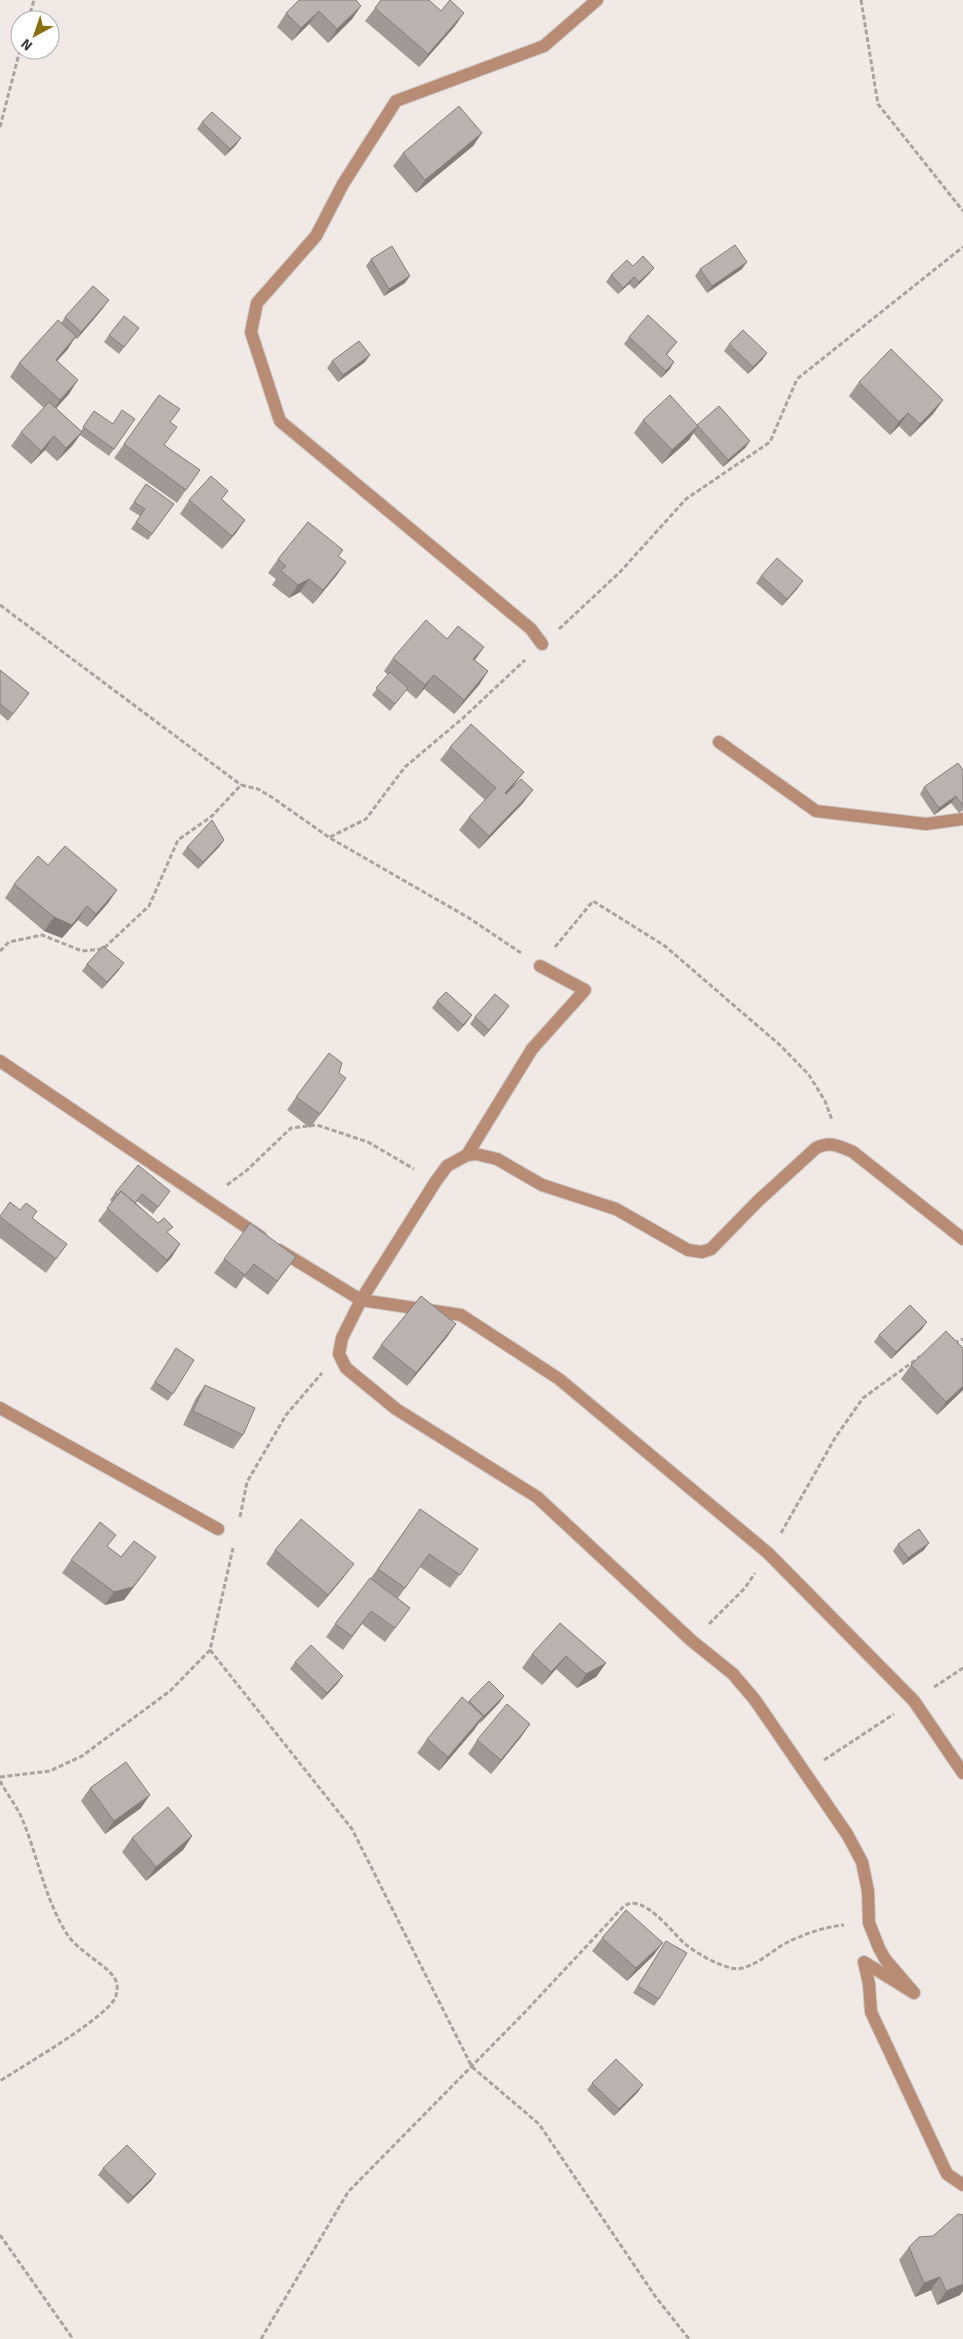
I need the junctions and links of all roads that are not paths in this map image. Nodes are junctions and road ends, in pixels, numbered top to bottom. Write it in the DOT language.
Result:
graph roads {
  1 [pos="597,0"];
  2 [pos="542,644"];
  3 [pos="719,742"];
  4 [pos="963,819"];
  5 [pos="540,966"];
  6 [pos="0,1060"];
  7 [pos="467,1155"];
  8 [pos="963,1239"];
  9 [pos="360,1300"];
  10 [pos="0,1408"];
  11 [pos="218,1529"];
  12 [pos="963,1773"];
  13 [pos="963,2185"];
  1 -- 2 [label="street"];
  3 -- 4 [label="street"];
  5 -- 7 [label="street"];
  6 -- 9 [label="street"];
  7 -- 8 [label="street"];
  7 -- 9 [label="street"];
  9 -- 12 [label="street"];
  9 -- 13 [label="street"];
  10 -- 11 [label="street"];
}
